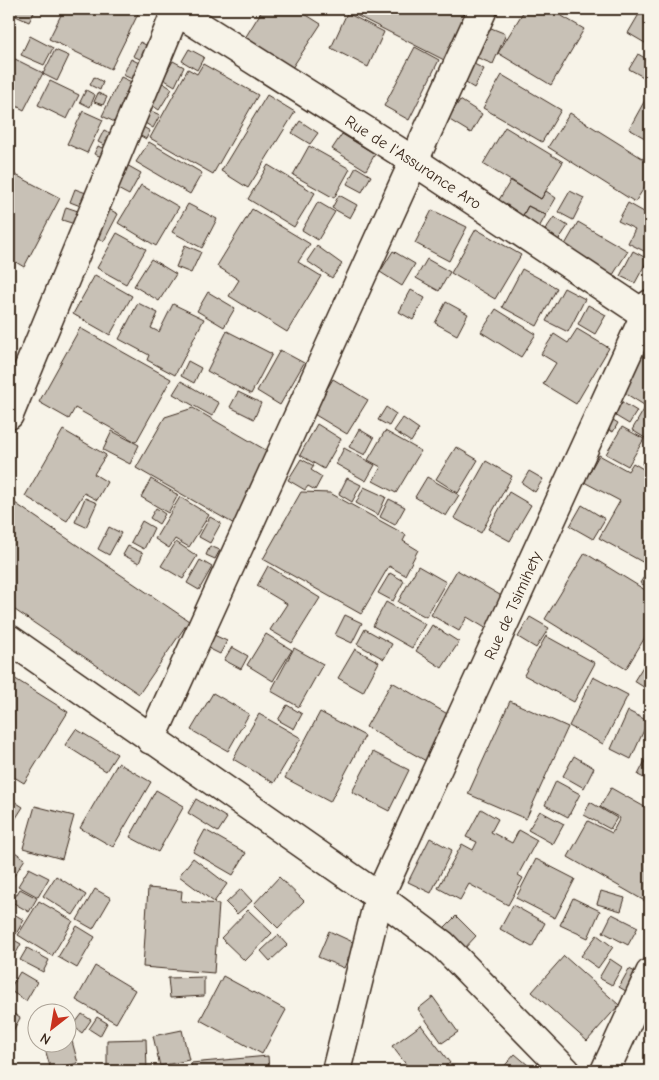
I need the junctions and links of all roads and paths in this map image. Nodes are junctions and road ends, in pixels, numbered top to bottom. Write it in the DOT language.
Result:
graph roads {
  1 [pos="175,9"];
  2 [pos="483,9"];
  3 [pos="414,161"];
  4 [pos="649,312"];
  5 [pos="9,415"];
  6 [pos="9,639"];
  7 [pos="151,740"];
  8 [pos="379,897"];
  9 [pos="650,973"];
  10 [pos="336,1071"];
  11 [pos="566,1071"];
  12 [pos="605,1071"];
  1 -- 3 [label="street, Rue de l'Assurance Aro"];
  1 -- 5 [label="street"];
  2 -- 3 [label="street"];
  3 -- 4 [label="street, Rue de l'Assurance Aro"];
  3 -- 7 [label="street"];
  4 -- 8 [label="street, Rue de Tsimihety"];
  6 -- 7 [label="street"];
  7 -- 8 [label="street"];
  8 -- 10 [label="street, Rue de Tsimihety"];
  8 -- 11 [label="street"];
  9 -- 12 [label="street"];
}
